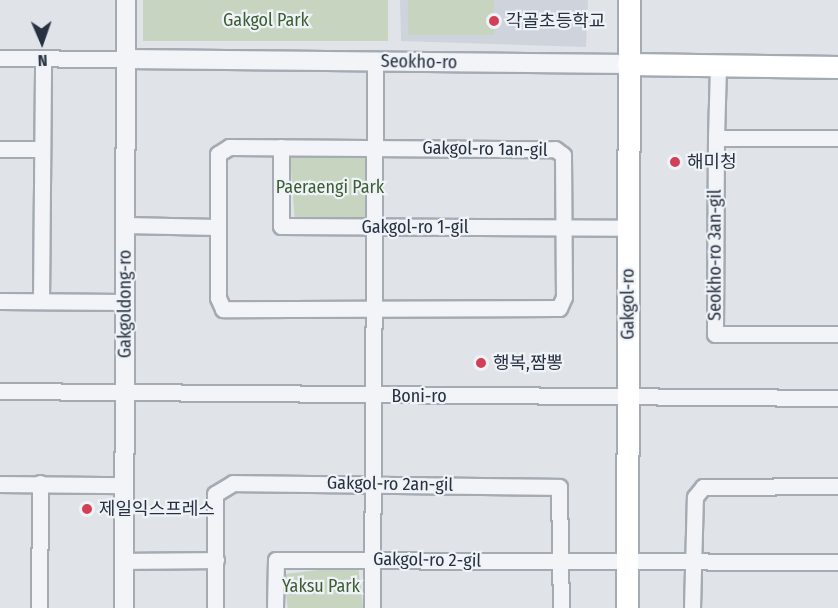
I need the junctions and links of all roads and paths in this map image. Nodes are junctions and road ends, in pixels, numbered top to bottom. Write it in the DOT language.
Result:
graph roads {
  1 [pos="126,0"];
  2 [pos="629,0"];
  3 [pos="0,58"];
  4 [pos="43,58"];
  5 [pos="126,59"];
  6 [pos="375,62"];
  7 [pos="628,64"];
  8 [pos="718,66"];
  9 [pos="838,67"];
  10 [pos="716,138"];
  11 [pos="838,138"];
  12 [pos="281,147"];
  13 [pos="374,147"];
  14 [pos="0,149"];
  15 [pos="42,149"];
  16 [pos="125,225"];
  17 [pos="217,227"];
  18 [pos="375,227"];
  19 [pos="563,228"];
  20 [pos="628,228"];
  21 [pos="0,301"];
  22 [pos="41,301"];
  23 [pos="125,302"];
  24 [pos="374,309"];
  25 [pos="838,334"];
  26 [pos="0,391"];
  27 [pos="125,393"];
  28 [pos="372,395"];
  29 [pos="627,396"];
  30 [pos="838,398"];
  31 [pos="40,483"];
  32 [pos="0,484"];
  33 [pos="372,484"];
  34 [pos="123,485"];
  35 [pos="838,486"];
  36 [pos="373,559"];
  37 [pos="216,560"];
  38 [pos="125,561"];
  39 [pos="562,562"];
  40 [pos="693,562"];
  41 [pos="838,562"];
  42 [pos="627,563"];
  43 [pos="39,608"];
  44 [pos="124,608"];
  45 [pos="215,608"];
  46 [pos="274,608"];
  47 [pos="372,608"];
  48 [pos="561,608"];
  49 [pos="627,608"];
  50 [pos="692,608"];
  1 -- 5 [label="street, Gakgoldong-ro"];
  2 -- 7 [label="main road, Gakgol-ro"];
  3 -- 4 [label="street, Seokho-ro"];
  4 -- 5 [label="street, Seokho-ro"];
  4 -- 15 [label="street"];
  5 -- 6 [label="street, Seokho-ro"];
  5 -- 16 [label="street, Gakgoldong-ro"];
  6 -- 7 [label="street, Seokho-ro"];
  6 -- 13 [label="street"];
  7 -- 8 [label="main road, Seokho-ro"];
  7 -- 20 [label="main road, Gakgol-ro"];
  8 -- 9 [label="main road, Seokho-ro"];
  8 -- 10 [label="street"];
  10 -- 11 [label="street"];
  10 -- 25 [label="street, Seokho-ro 3an-gil"];
  12 -- 13 [label="street, Gakgol-ro 1an-gil"];
  12 -- 17 [label="street, Gakgol-ro 1an-gil"];
  12 -- 18 [label="street, Gakgol-ro 1-gil"];
  13 -- 18 [label="street"];
  13 -- 19 [label="street, Gakgol-ro 1an-gil"];
  14 -- 15 [label="street"];
  15 -- 22 [label="street"];
  16 -- 17 [label="street"];
  16 -- 23 [label="street, Gakgoldong-ro"];
  17 -- 24 [label="street, Gakgol-ro 1an-gil"];
  18 -- 19 [label="street, Gakgol-ro 1-gil"];
  18 -- 24 [label="street"];
  19 -- 20 [label="street, Gakgol-ro 1-gil"];
  19 -- 24 [label="street, Gakgol-ro 1an-gil"];
  20 -- 29 [label="main road, Gakgol-ro"];
  21 -- 22 [label="street"];
  22 -- 23 [label="street"];
  23 -- 27 [label="street, Gakgoldong-ro"];
  24 -- 28 [label="street"];
  26 -- 27 [label="street, Boni-ro"];
  27 -- 28 [label="street, Boni-ro"];
  27 -- 34 [label="street, Gakgoldong-ro"];
  28 -- 29 [label="street, Boni-ro"];
  28 -- 33 [label="street"];
  29 -- 30 [label="street, Boni-ro"];
  29 -- 42 [label="main road, Gakgol-ro"];
  31 -- 32 [label="street"];
  31 -- 34 [label="street"];
  31 -- 43 [label="street"];
  33 -- 36 [label="street"];
  33 -- 37 [label="street, Gakgol-ro 2an-gil"];
  33 -- 39 [label="street, Gakgol-ro 2an-gil"];
  34 -- 38 [label="street, Gakgoldong-ro"];
  35 -- 40 [label="street"];
  36 -- 39 [label="street, Gakgol-ro 2-gil"];
  36 -- 46 [label="street, Gakgol-ro 2-gil"];
  36 -- 47 [label="street"];
  37 -- 38 [label="street"];
  37 -- 45 [label="street, Gakgol-ro 2an-gil"];
  38 -- 44 [label="street, Gakgoldong-ro"];
  39 -- 42 [label="street, Gakgol-ro 2-gil"];
  39 -- 48 [label="street, Gakgol-ro 2an-gil"];
  40 -- 41 [label="street, Gakgol-ro 2-gil"];
  40 -- 42 [label="street, Gakgol-ro 2-gil"];
  40 -- 50 [label="street"];
  42 -- 49 [label="main road, Gakgol-ro"];
}
